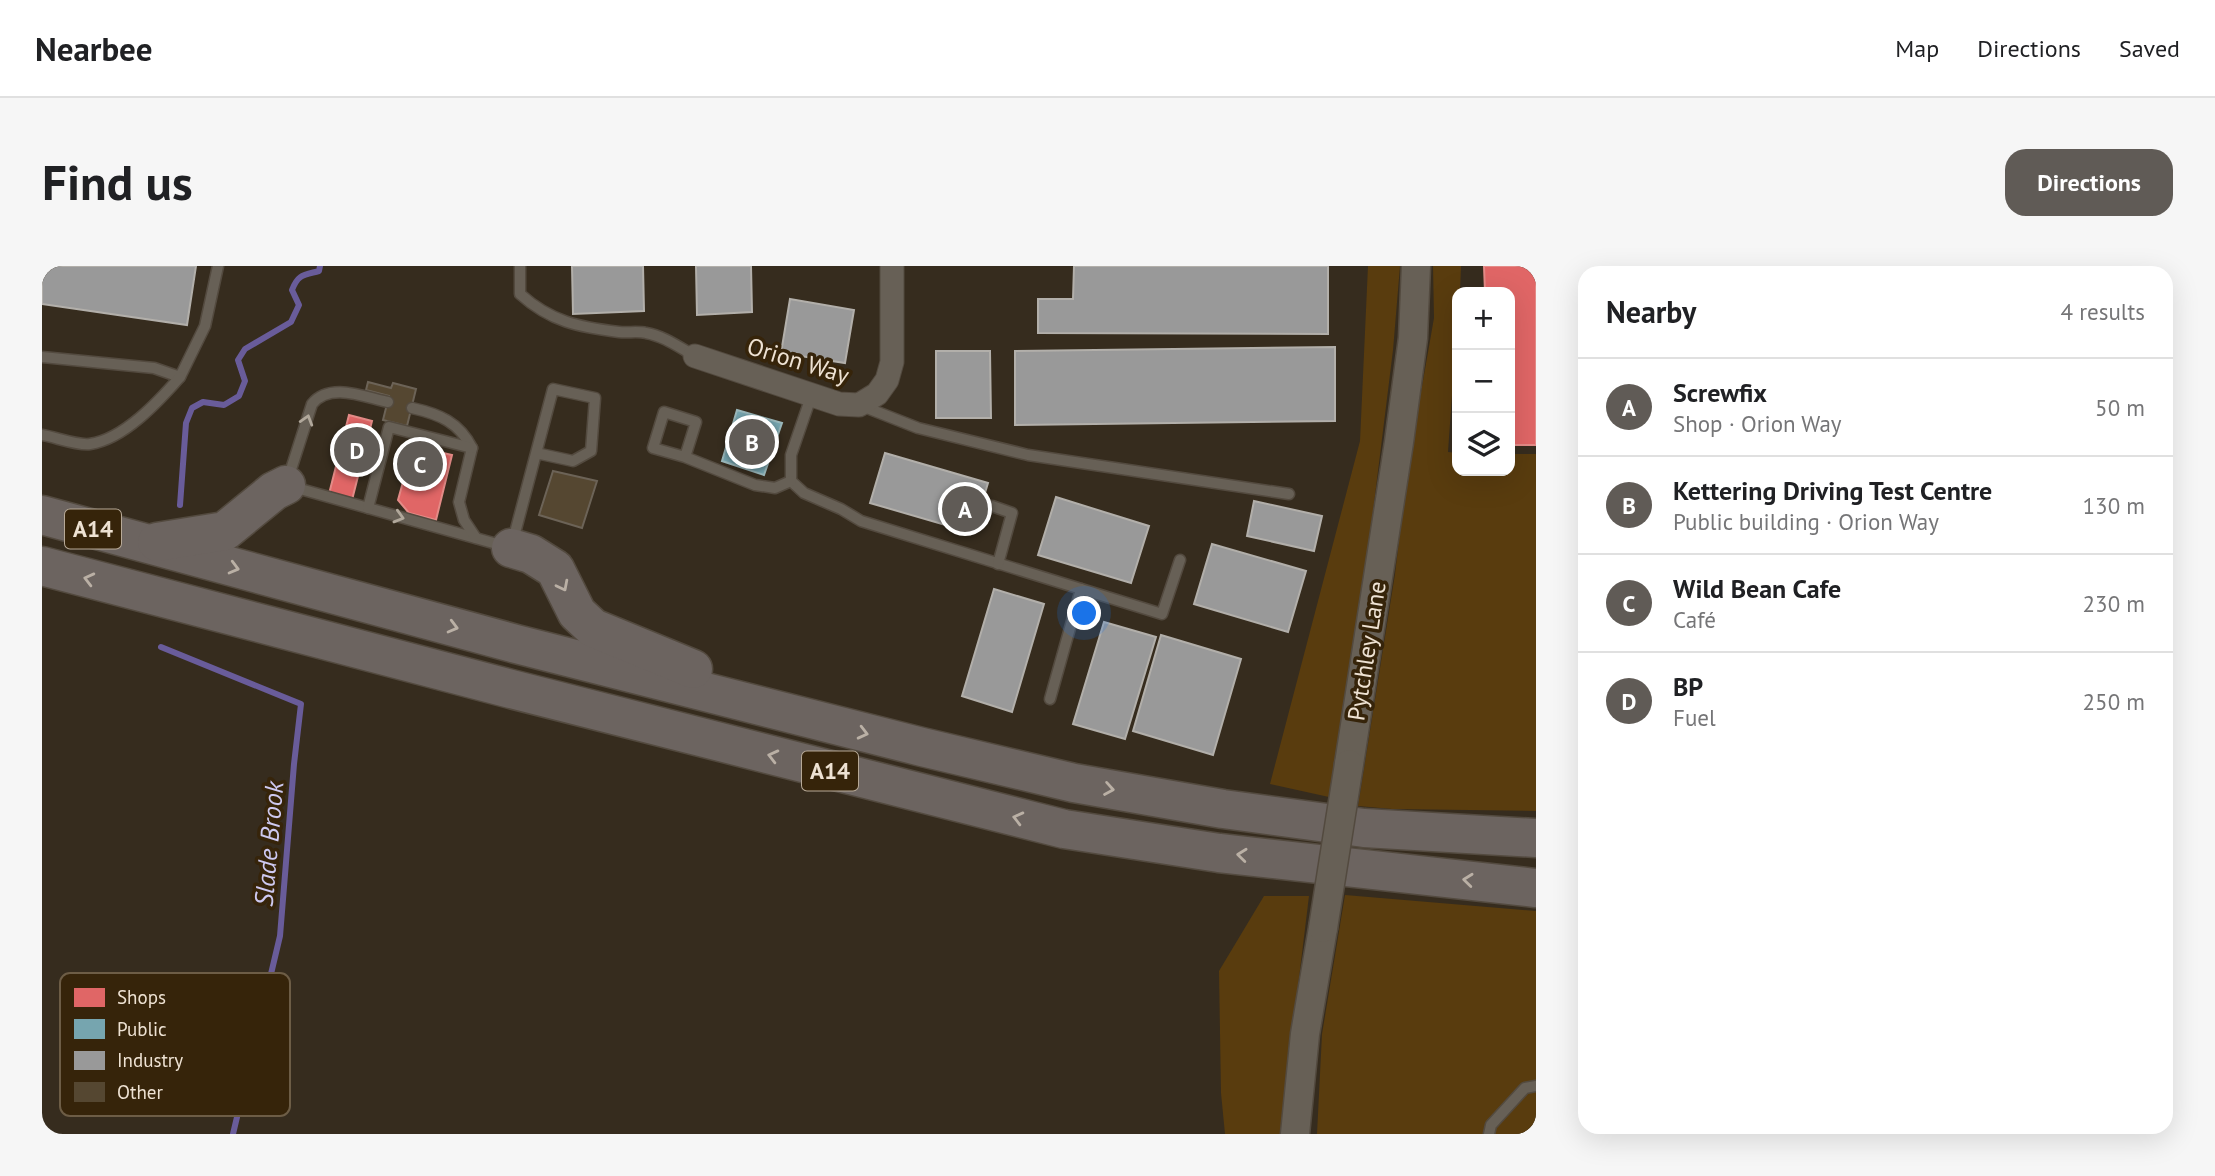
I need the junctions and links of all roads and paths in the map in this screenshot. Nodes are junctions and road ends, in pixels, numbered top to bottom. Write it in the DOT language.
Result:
graph roads {
  1 [pos="219,266"];
  2 [pos="520,266"];
  3 [pos="892,266"];
  4 [pos="1416,266"];
  5 [pos="695,356"];
  6 [pos="42,357"];
  7 [pos="180,377"];
  8 [pos="812,394"];
  9 [pos="388,402"];
  10 [pos="859,405"];
  11 [pos="412,408"];
  12 [pos="42,435"];
  13 [pos="472,448"];
  14 [pos="536,453"];
  15 [pos="685,457"];
  16 [pos="791,481"];
  17 [pos="286,485"];
  18 [pos="1289,494"];
  19 [pos="992,506"];
  20 [pos="368,508"];
  21 [pos="42,515"];
  22 [pos="493,543"];
  23 [pos="144,544"];
  24 [pos="1180,560"];
  25 [pos="998,564"];
  26 [pos="42,566"];
  27 [pos="1081,589"];
  28 [pos="1050,699"];
  29 [pos="753,705"];
  30 [pos="1536,838"];
  31 [pos="1536,888"];
  32 [pos="1536,1086"];
  33 [pos="1295,1134"];
  34 [pos="1489,1134"];
  1 -- 7 [label="lane"];
  2 -- 5 [label="lane"];
  3 -- 10 [label="street, Orion Way"];
  4 -- 33 [label="street, Pytchley Lane, bridge"];
  5 -- 8 [label="street, Orion Way"];
  6 -- 7 [label="lane"];
  7 -- 12 [label="lane"];
  8 -- 10 [label="street, Orion Way"];
  8 -- 16 [label="lane"];
  17 -- 9 [label="lane, one-way"];
  10 -- 18 [label="lane"];
  11 -- 13 [label="lane"];
  13 -- 20 [label="lane"];
  13 -- 22 [label="lane"];
  14 -- 14 [label="lane"];
  14 -- 22 [label="lane"];
  15 -- 15 [label="lane"];
  15 -- 16 [label="lane"];
  16 -- 25 [label="lane"];
  17 -- 20 [label="lane"];
  17 -- 23 [label="highway"];
  19 -- 25 [label="lane"];
  20 -- 22 [label="lane, one-way"];
  21 -- 23 [label="highway, A14"];
  22 -- 29 [label="highway, one-way"];
  23 -- 29 [label="highway, A14, one-way"];
  24 -- 27 [label="lane"];
  25 -- 27 [label="lane"];
  31 -- 26 [label="highway, A14, one-way"];
  27 -- 28 [label="lane"];
  29 -- 30 [label="highway, A14, one-way"];
  32 -- 34 [label="lane"];
}
